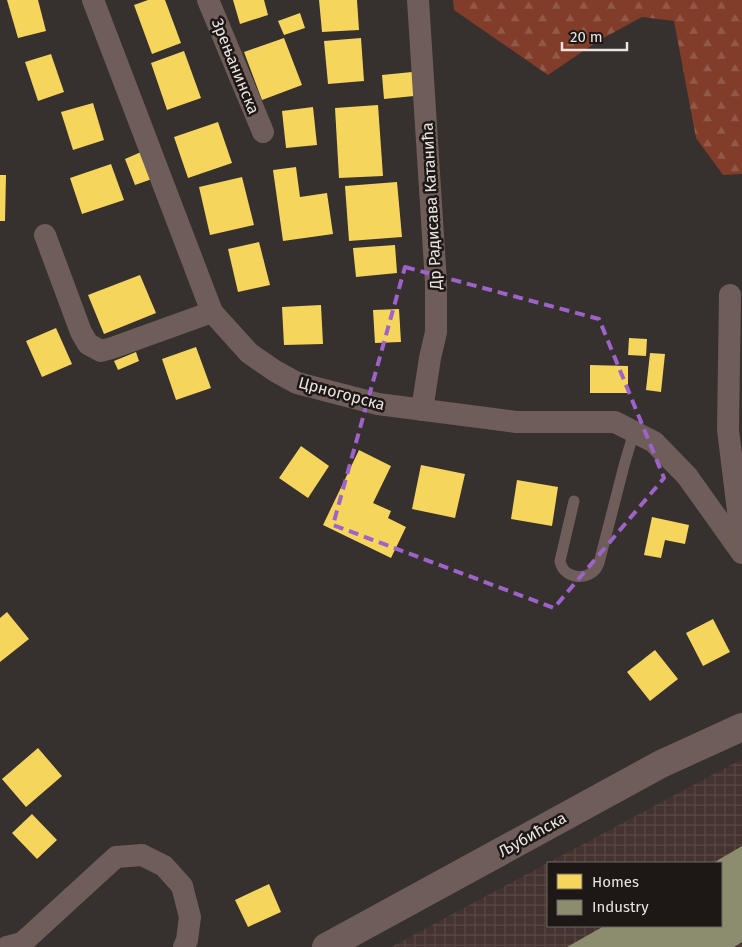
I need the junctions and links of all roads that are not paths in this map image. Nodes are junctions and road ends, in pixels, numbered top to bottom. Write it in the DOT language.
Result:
graph roads {
  1 [pos="93,0"];
  2 [pos="208,0"];
  3 [pos="418,0"];
  4 [pos="263,132"];
  5 [pos="45,235"];
  6 [pos="730,295"];
  7 [pos="212,312"];
  8 [pos="422,410"];
  9 [pos="634,432"];
  10 [pos="574,501"];
  11 [pos="742,542"];
  12 [pos="742,553"];
  13 [pos="742,727"];
  14 [pos="0,944"];
  15 [pos="6,947"];
  16 [pos="184,947"];
  17 [pos="326,947"];
  1 -- 7 [label="street, Црногорска"];
  2 -- 4 [label="street, Зрењанинска"];
  3 -- 8 [label="street, Др Радисава Катанића"];
  5 -- 7 [label="street"];
  6 -- 11 [label="street"];
  7 -- 8 [label="street, Црногорска"];
  8 -- 9 [label="street, Црногорска"];
  9 -- 10 [label="lane"];
  9 -- 12 [label="street, Црногорска"];
  13 -- 17 [label="street, Љубићска"];
  14 -- 15 [label="street"];
  15 -- 16 [label="street"];
}
